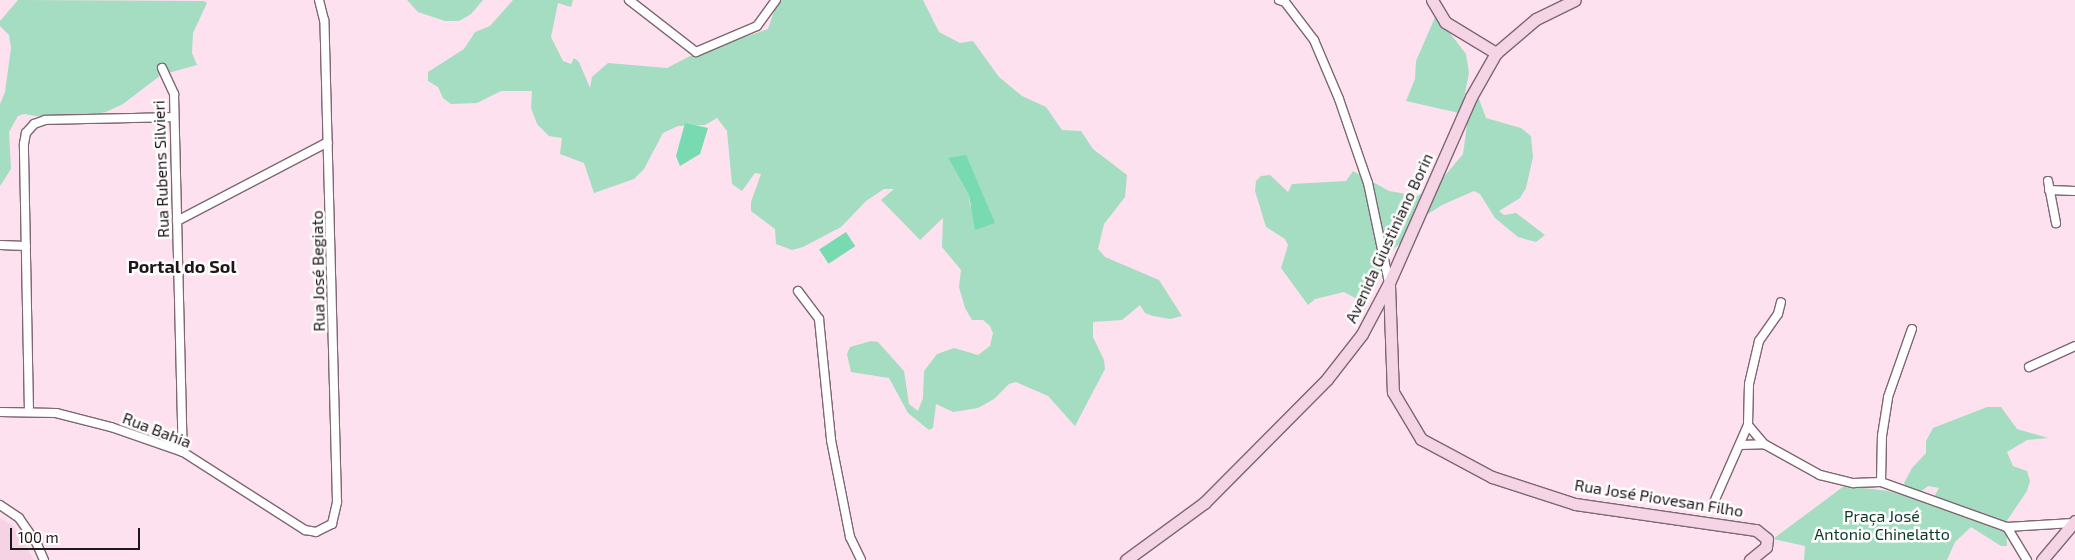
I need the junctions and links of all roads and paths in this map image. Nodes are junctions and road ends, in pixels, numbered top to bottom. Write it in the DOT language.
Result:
graph roads {
  1 [pos="319,0"];
  2 [pos="629,0"];
  3 [pos="776,0"];
  4 [pos="1279,0"];
  5 [pos="1432,0"];
  6 [pos="1575,0"];
  7 [pos="1496,53"];
  8 [pos="162,68"];
  9 [pos="174,117"];
  10 [pos="328,142"];
  11 [pos="2075,191"];
  12 [pos="177,221"];
  13 [pos="2056,223"];
  14 [pos="0,245"];
  15 [pos="26,246"];
  16 [pos="1389,282"];
  17 [pos="798,291"];
  18 [pos="1781,302"];
  19 [pos="1912,329"];
  20 [pos="2075,346"];
  21 [pos="2029,367"];
  22 [pos="0,412"];
  23 [pos="29,412"];
  24 [pos="1748,426"];
  25 [pos="1764,444"];
  26 [pos="1740,445"];
  27 [pos="183,452"];
  28 [pos="1881,482"];
  29 [pos="1714,502"];
  30 [pos="0,505"];
  31 [pos="2074,522"];
  32 [pos="2007,527"];
  33 [pos="316,532"];
  34 [pos="44,560"];
  35 [pos="861,560"];
  36 [pos="1126,560"];
  37 [pos="1750,560"];
  38 [pos="2027,560"];
  39 [pos="2042,560"];
  1 -- 10 [label="street, Rua José Begiato"];
  2 -- 3 [label="street"];
  4 -- 16 [label="street"];
  5 -- 7 [label="main road"];
  6 -- 7 [label="main road, Avenida Giustiniano Borin"];
  7 -- 16 [label="main road, Avenida Giustiniano Borin"];
  8 -- 9 [label="street, Rua Rubens Silvieri"];
  9 -- 12 [label="street, Rua Rubens Silvieri"];
  9 -- 15 [label="street"];
  10 -- 12 [label="street"];
  10 -- 33 [label="street, Rua José Begiato"];
  11 -- 13 [label="street"];
  12 -- 27 [label="street, Rua Rubens Silvieri"];
  14 -- 15 [label="street"];
  15 -- 23 [label="street"];
  16 -- 36 [label="main road, Avenida Giustiniano Borin"];
  16 -- 37 [label="main road, Rua José Piovesan Filho"];
  17 -- 35 [label="street"];
  18 -- 24 [label="street"];
  19 -- 28 [label="street"];
  20 -- 21 [label="street"];
  22 -- 23 [label="street, Rua Bahia"];
  23 -- 27 [label="street, Rua Bahia"];
  24 -- 25 [label="street"];
  24 -- 26 [label="street"];
  25 -- 26 [label="street"];
  25 -- 28 [label="street"];
  26 -- 29 [label="street"];
  27 -- 33 [label="street, Rua Bahia"];
  28 -- 32 [label="street"];
  30 -- 34 [label="street"];
  31 -- 32 [label="street"];
  31 -- 39 [label="main road"];
  32 -- 38 [label="street"];
}
